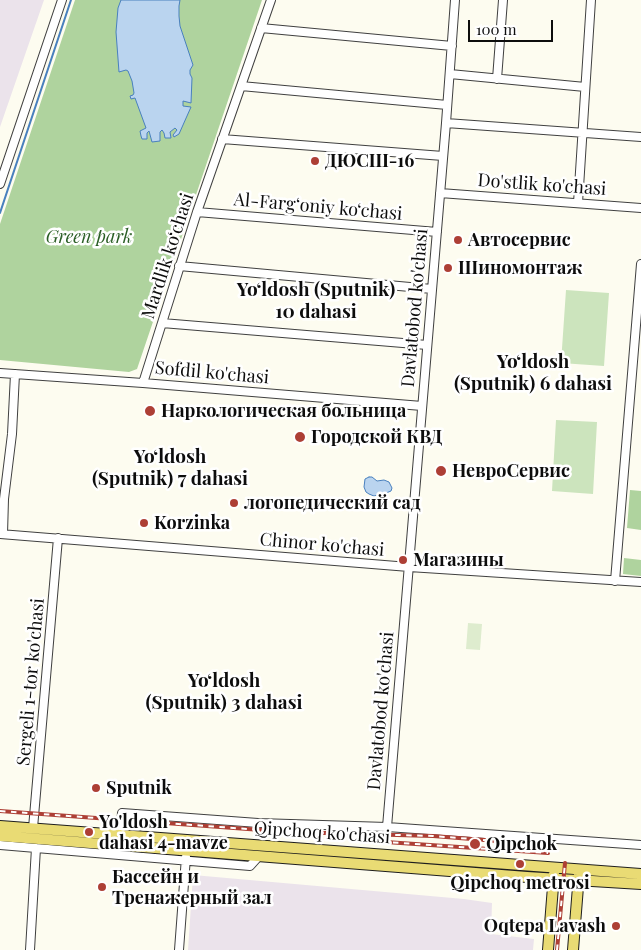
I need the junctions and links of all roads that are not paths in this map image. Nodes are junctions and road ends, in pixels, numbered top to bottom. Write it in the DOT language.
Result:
graph roads {
  1 [pos="62,0"];
  2 [pos="271,0"];
  3 [pos="455,0"];
  4 [pos="503,0"];
  5 [pos="590,0"];
  6 [pos="261,28"];
  7 [pos="452,46"];
  8 [pos="450,74"];
  9 [pos="497,79"];
  10 [pos="241,86"];
  11 [pos="585,87"];
  12 [pos="447,105"];
  13 [pos="446,122"];
  14 [pos="582,133"];
  15 [pos="641,137"];
  16 [pos="222,139"];
  17 [pos="443,156"];
  18 [pos="0,184"];
  19 [pos="440,193"];
  20 [pos="578,203"];
  21 [pos="641,208"];
  22 [pos="197,212"];
  23 [pos="437,232"];
  24 [pos="641,264"];
  25 [pos="179,266"];
  26 [pos="432,289"];
  27 [pos="162,323"];
  28 [pos="427,345"];
  29 [pos="0,373"];
  30 [pos="15,374"];
  31 [pos="143,383"];
  32 [pos="422,406"];
  33 [pos="1,534"];
  34 [pos="58,538"];
  35 [pos="409,567"];
  36 [pos="615,581"];
  37 [pos="641,582"];
  38 [pos="0,826"];
  39 [pos="387,827"];
  40 [pos="33,828"];
  41 [pos="120,834"];
  42 [pos="0,836"];
  43 [pos="98,838"];
  44 [pos="0,845"];
  45 [pos="260,845"];
  46 [pos="641,845"];
  47 [pos="36,848"];
  48 [pos="186,855"];
  49 [pos="259,856"];
  50 [pos="439,864"];
  51 [pos="554,867"];
  52 [pos="579,869"];
  53 [pos="641,874"];
  54 [pos="553,878"];
  55 [pos="578,880"];
  56 [pos="641,884"];
  57 [pos="30,950"];
  58 [pos="179,950"];
  59 [pos="548,950"];
  60 [pos="573,950"];
  1 -- 18 [label="street"];
  2 -- 6 [label="street, Mardlik ko‘chasi"];
  3 -- 7 [label="street, Davlatobod ko'chasi"];
  4 -- 9 [label="street"];
  5 -- 11 [label="street"];
  6 -- 7 [label="street"];
  6 -- 10 [label="street, Mardlik ko‘chasi"];
  7 -- 8 [label="street, Davlatobod ko'chasi"];
  8 -- 9 [label="street"];
  8 -- 12 [label="street, Davlatobod ko'chasi"];
  9 -- 11 [label="street"];
  10 -- 12 [label="street"];
  10 -- 16 [label="street, Mardlik ko‘chasi"];
  11 -- 14 [label="street"];
  12 -- 13 [label="street, Davlatobod ko'chasi"];
  13 -- 14 [label="street"];
  13 -- 17 [label="street, Davlatobod ko'chasi"];
  14 -- 15 [label="street"];
  14 -- 20 [label="street"];
  16 -- 17 [label="street"];
  16 -- 22 [label="street, Mardlik ko‘chasi"];
  17 -- 19 [label="street, Davlatobod ko'chasi"];
  19 -- 20 [label="street, Do'stlik ko'chasi"];
  19 -- 23 [label="street, Davlatobod ko'chasi"];
  20 -- 21 [label="street, Do'stlik ko'chasi"];
  22 -- 23 [label="street, Al-Farg‘oniy ko‘chasi"];
  22 -- 25 [label="street, Mardlik ko‘chasi"];
  23 -- 26 [label="street, Davlatobod ko'chasi"];
  24 -- 36 [label="street"];
  25 -- 26 [label="street"];
  25 -- 27 [label="street, Mardlik ko‘chasi"];
  26 -- 28 [label="street, Davlatobod ko'chasi"];
  27 -- 28 [label="street"];
  27 -- 31 [label="street, Mardlik ko‘chasi"];
  28 -- 32 [label="street, Davlatobod ko'chasi"];
  29 -- 30 [label="street, Sofdil ko'chasi"];
  30 -- 31 [label="street, Sofdil ko'chasi"];
  30 -- 33 [label="street"];
  31 -- 32 [label="street, Sofdil ko'chasi"];
  32 -- 35 [label="street, Davlatobod ko'chasi"];
  33 -- 34 [label="street, Chinor ko'chasi"];
  34 -- 35 [label="street, Chinor ko'chasi"];
  34 -- 40 [label="street, Sergeli 1-tor ko'chasi"];
  35 -- 36 [label="street, Chinor ko'chasi"];
  35 -- 39 [label="street, Davlatobod ko'chasi"];
  36 -- 37 [label="street, Chinor ko'chasi"];
  38 -- 40 [label="main road, Qipchoq ko'chasi"];
  39 -- 41 [label="street"];
  39 -- 46 [label="street"];
  40 -- 43 [label="main road, Qipchoq ko'chasi"];
  41 -- 43 [label="main road, Qipchoq ko'chasi"];
  41 -- 45 [label="main road, Qipchoq ko'chasi"];
  42 -- 43 [label="main road, Qipchoq ko'chasi"];
  43 -- 48 [label="main road, Qipchoq ko'chasi"];
  44 -- 47 [label="street, Qipchoq ko'chasi"];
  45 -- 49 [label="main road"];
  45 -- 50 [label="main road, Qipchoq ko'chasi"];
  47 -- 48 [label="street, Qipchoq ko'chasi"];
  47 -- 57 [label="street"];
  48 -- 49 [label="main road, Qipchoq ko'chasi"];
  48 -- 58 [label="street"];
  49 -- 50 [label="main road, Qipchoq ko'chasi"];
  50 -- 51 [label="main road, Qipchoq ko'chasi"];
  50 -- 54 [label="main road, Qipchoq ko'chasi"];
  51 -- 52 [label="main road, Qipchoq ko'chasi"];
  51 -- 54 [label="main road"];
  52 -- 53 [label="main road, Qipchoq ko'chasi"];
  52 -- 55 [label="main road"];
  54 -- 55 [label="main road, Qipchoq ko'chasi"];
  54 -- 59 [label="main road"];
  55 -- 56 [label="main road, Qipchoq ko'chasi"];
  55 -- 60 [label="main road"];
}
